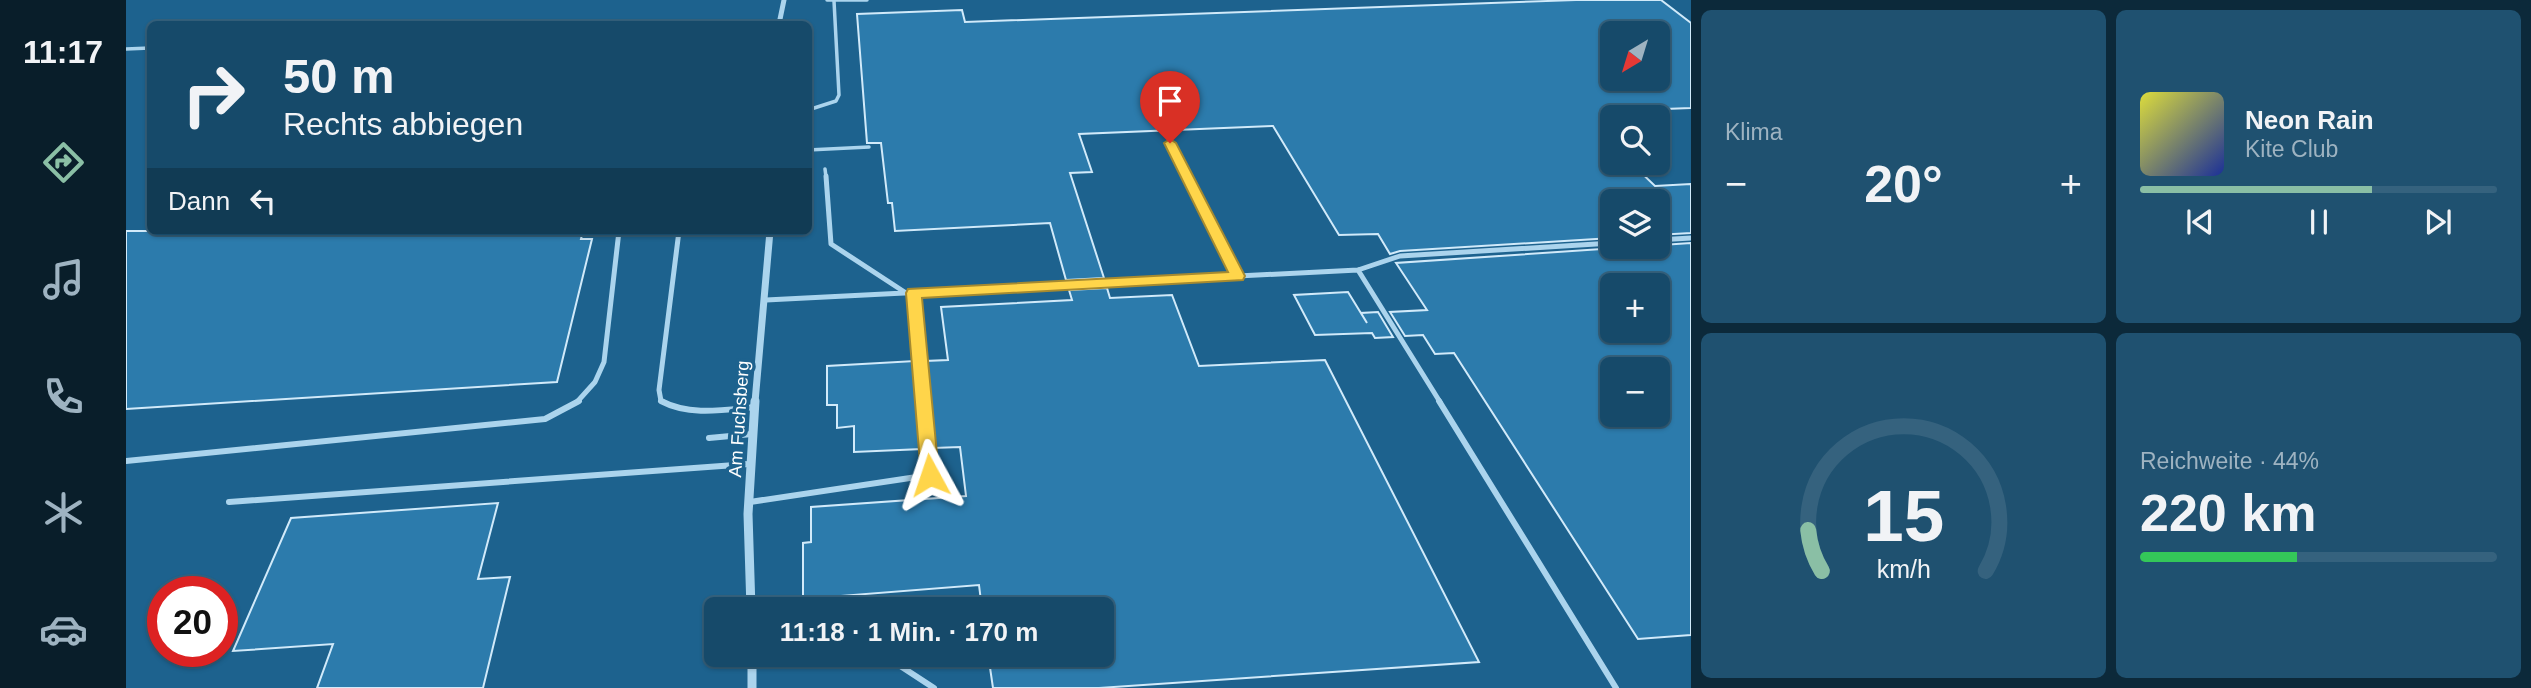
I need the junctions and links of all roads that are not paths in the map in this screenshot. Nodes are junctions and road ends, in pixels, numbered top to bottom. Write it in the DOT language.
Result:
graph roads {
  1 [pos="784,0"];
  2 [pos="827,0"];
  3 [pos="867,0"];
  4 [pos="834,1"];
  5 [pos="780,21"];
  6 [pos="147,48"];
  7 [pos="126,50"];
  8 [pos="812,109"];
  9 [pos="1170,143"];
  10 [pos="869,147"];
  11 [pos="812,150"];
  12 [pos="825,169"];
  13 [pos="619,235"];
  14 [pos="678,235"];
  15 [pos="769,235"];
  16 [pos="1691,238"];
  17 [pos="1670,239"];
  18 [pos="1600,244"];
  19 [pos="1358,270"];
  20 [pos="1238,276"];
  21 [pos="906,293"];
  22 [pos="914,293"];
  23 [pos="766,300"];
  24 [pos="754,407"];
  25 [pos="752,434"];
  26 [pos="709,438"];
  27 [pos="126,461"];
  28 [pos="749,464"];
  29 [pos="229,502"];
  30 [pos="750,502"];
  31 [pos="751,597"];
  32 [pos="752,667"];
  33 [pos="902,667"];
  34 [pos="752,688"];
  35 [pos="934,688"];
  36 [pos="1616,688"];
  1 -- 5 [label="street"];
  2 -- 4 [label="lane"];
  3 -- 4 [label="lane"];
  4 -- 8 [label="lane"];
  6 -- 7 [label="lane"];
  9 -- 20 [label="lane"];
  10 -- 11 [label="lane"];
  12 -- 21 [label="lane"];
  13 -- 27 [label="lane"];
  14 -- 24 [label="lane"];
  15 -- 23 [label="street, Am Fuchsberg"];
  16 -- 17 [label="lane"];
  18 -- 19 [label="lane"];
  19 -- 20 [label="lane"];
  19 -- 36 [label="lane"];
  20 -- 22 [label="lane"];
  21 -- 22 [label="lane"];
  21 -- 23 [label="lane"];
  22 -- 30 [label="lane"];
  23 -- 24 [label="street, Am Fuchsberg"];
  24 -- 25 [label="street, Am Fuchsberg"];
  25 -- 26 [label="lane"];
  25 -- 28 [label="street, Am Fuchsberg"];
  28 -- 29 [label="lane"];
  28 -- 30 [label="street, Am Fuchsberg"];
  30 -- 31 [label="street, Am Fuchsberg"];
  32 -- 34 [label="street"];
  33 -- 35 [label="lane"];
}
